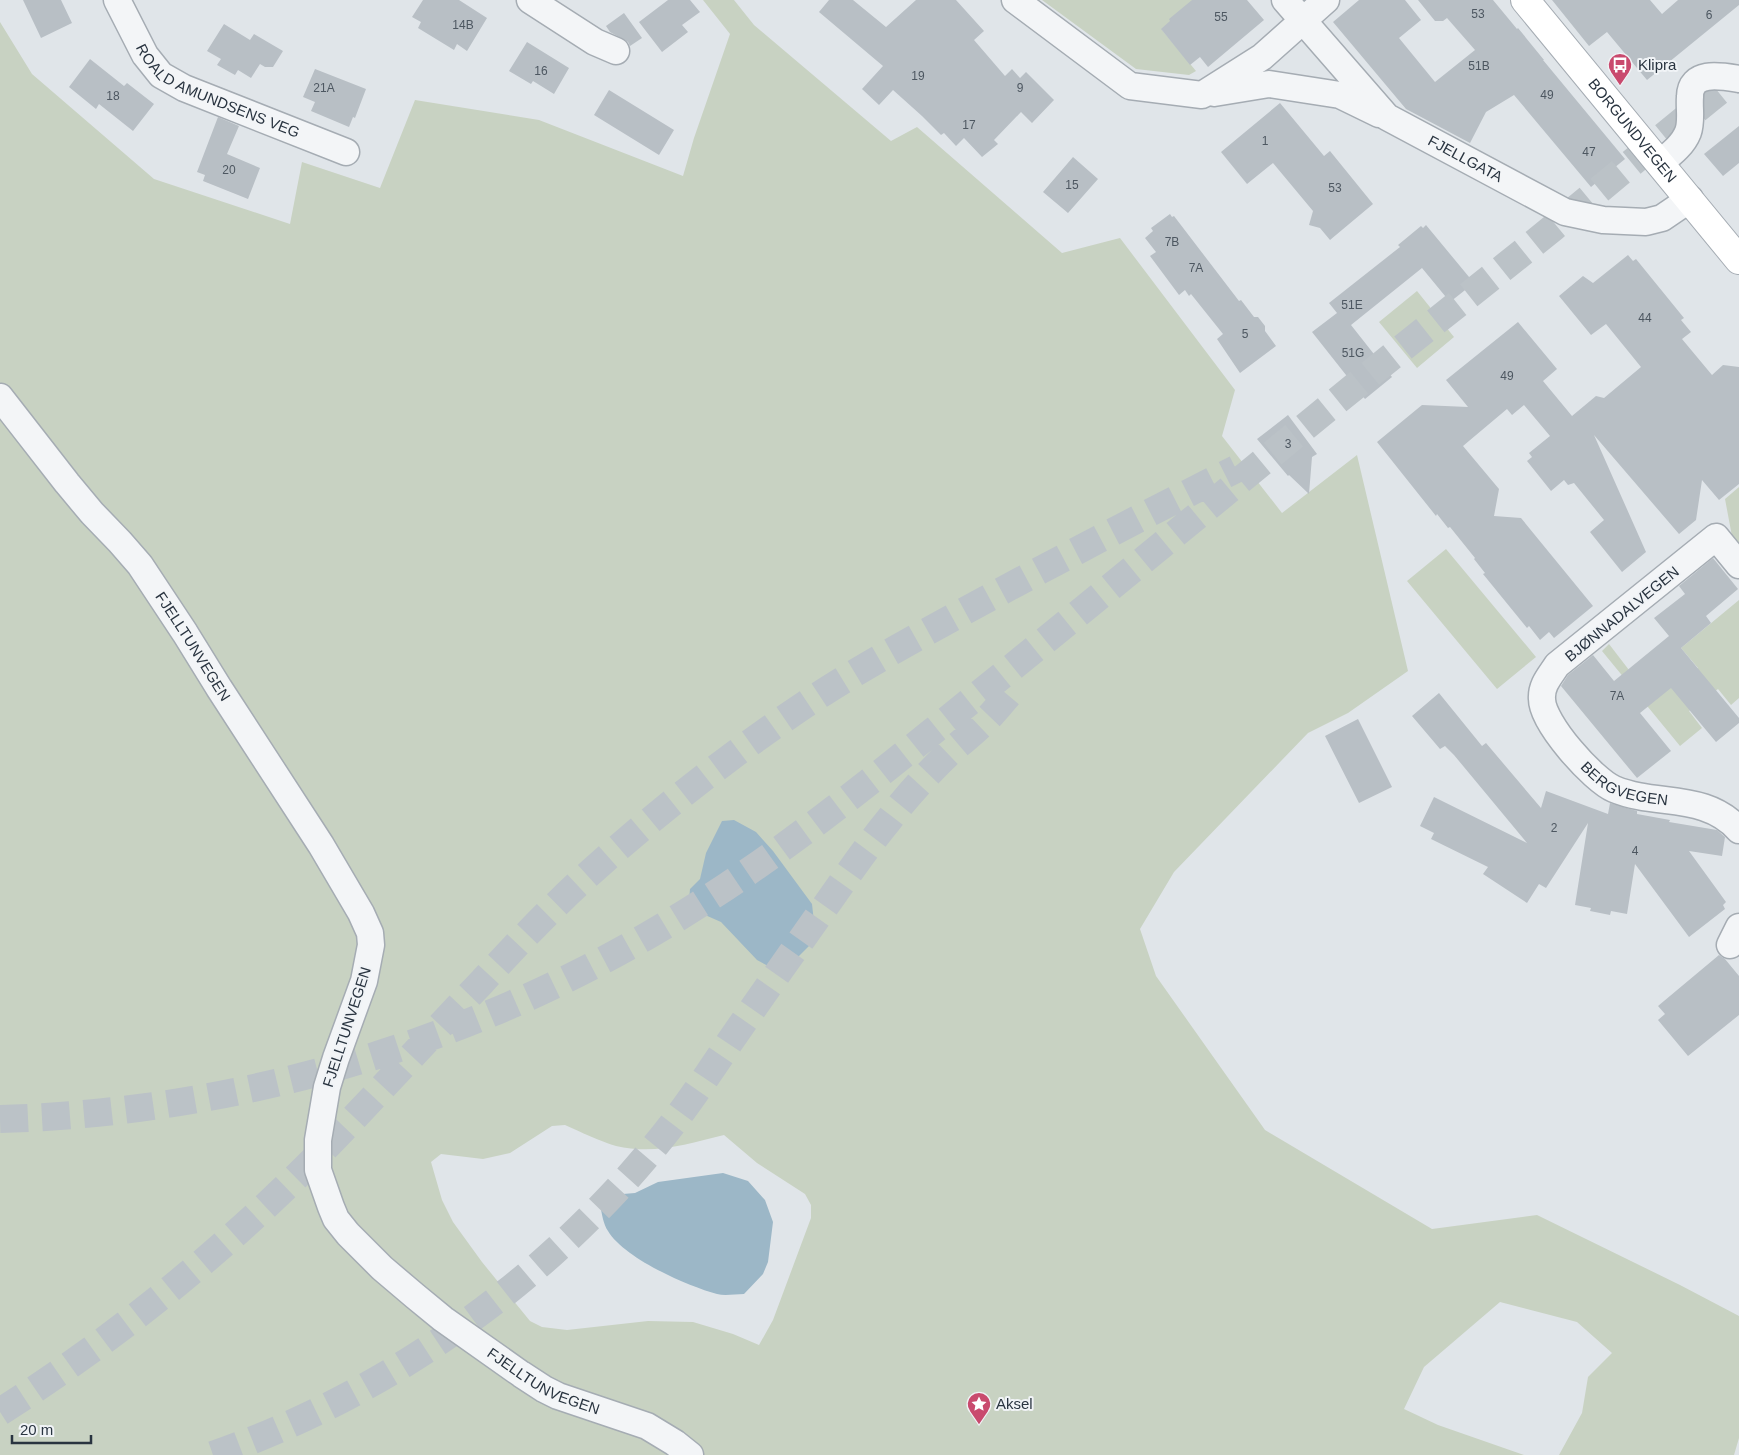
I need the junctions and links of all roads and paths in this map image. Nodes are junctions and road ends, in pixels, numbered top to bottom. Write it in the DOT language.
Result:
graph roads {
  1 [pos="117,0"];
  2 [pos="530,0"];
  3 [pos="1015,0"];
  4 [pos="1285,0"];
  5 [pos="1326,0"];
  6 [pos="1525,0"];
  7 [pos="1301,21"];
  8 [pos="616,50"];
  9 [pos="1739,79"];
  10 [pos="1202,94"];
  11 [pos="1386,117"];
  12 [pos="346,152"];
  13 [pos="1660,164"];
  14 [pos="1690,199"];
  15 [pos="1739,260"];
  16 [pos="0,397"];
  17 [pos="1739,565"];
  18 [pos="1542,699"];
  19 [pos="1739,830"];
  20 [pos="690,1455"];
  1 -- 12 [label="street, ROALD AMUNDSENS VEG"];
  2 -- 8 [label="street"];
  3 -- 10 [label="street"];
  4 -- 7 [label="street, FJELLGATA"];
  5 -- 7 [label="street"];
  6 -- 13 [label="main road, BORGUNDVEGEN"];
  7 -- 10 [label="street"];
  7 -- 11 [label="street, FJELLGATA"];
  9 -- 13 [label="street"];
  10 -- 11 [label="street"];
  11 -- 14 [label="street, FJELLGATA"];
  13 -- 14 [label="main road, BORGUNDVEGEN"];
  14 -- 15 [label="main road, BORGUNDVEGEN"];
  16 -- 20 [label="street, FJELLTUNVEGEN"];
  17 -- 18 [label="street, BJØNNADALVEGEN"];
  18 -- 19 [label="street, BERGVEGEN"];
}
